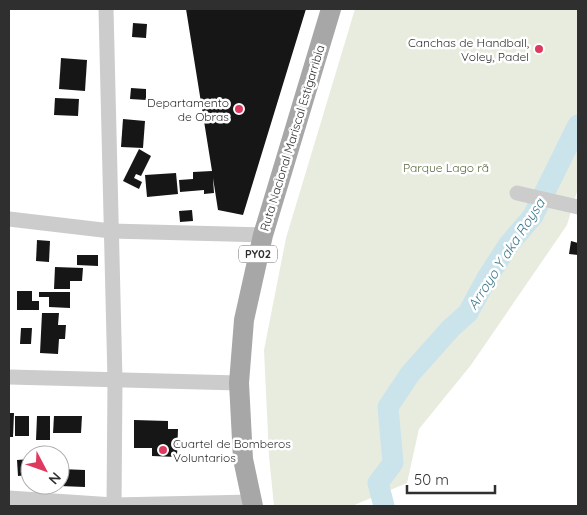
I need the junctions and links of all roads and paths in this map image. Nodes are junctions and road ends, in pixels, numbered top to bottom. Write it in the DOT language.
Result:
graph roads {
  1 [pos="106,9"];
  2 [pos="331,9"];
  3 [pos="517,193"];
  4 [pos="578,207"];
  5 [pos="9,219"];
  6 [pos="111,231"];
  7 [pos="263,235"];
  8 [pos="9,377"];
  9 [pos="115,380"];
  10 [pos="239,383"];
  11 [pos="9,498"];
  12 [pos="252,504"];
  13 [pos="114,506"];
  1 -- 6 [label="street"];
  2 -- 7 [label="main road, Ruta Nacional Mariscal Estigarribia / PY02"];
  3 -- 4 [label="street"];
  5 -- 6 [label="street"];
  6 -- 7 [label="street"];
  6 -- 9 [label="street"];
  7 -- 10 [label="main road, Ruta Nacional Mariscal Estigarribia / PY02"];
  8 -- 9 [label="street"];
  9 -- 10 [label="street"];
  9 -- 13 [label="street"];
  10 -- 12 [label="main road, Ruta Nacional Mariscal Estigarribia / PY02"];
  11 -- 13 [label="street"];
  12 -- 13 [label="street"];
}
